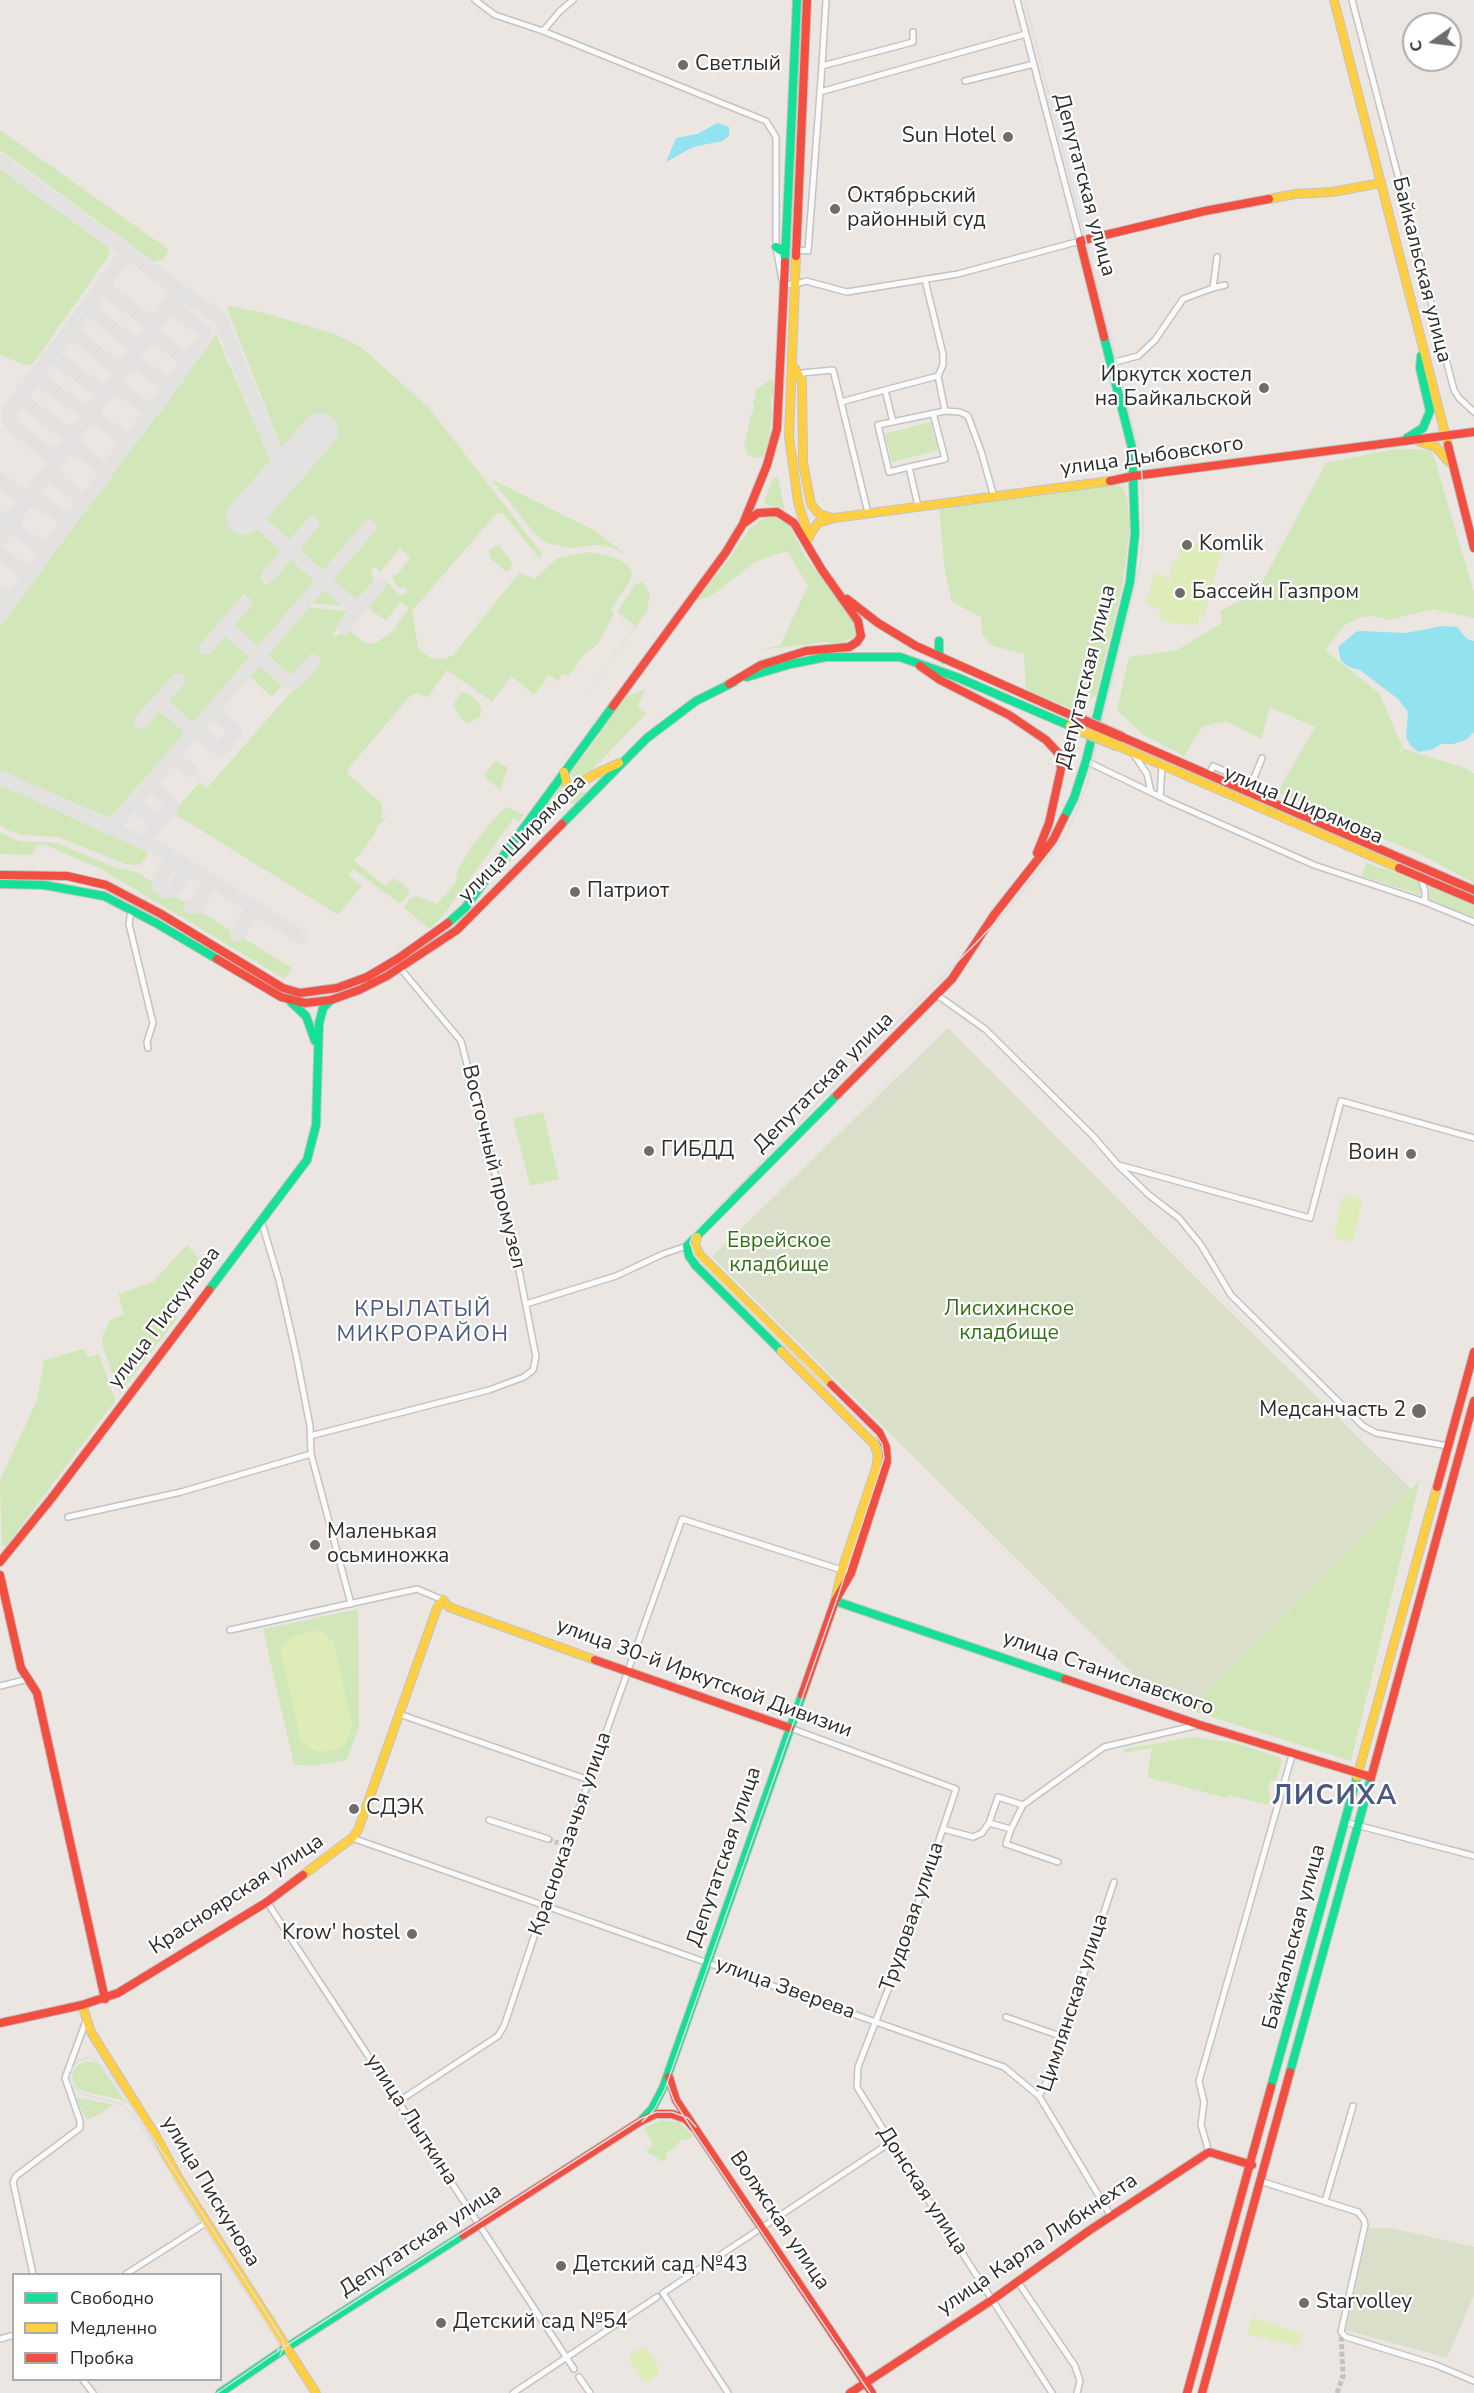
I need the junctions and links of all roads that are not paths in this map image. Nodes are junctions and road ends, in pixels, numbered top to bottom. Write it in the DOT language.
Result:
graph roads {
  1 [pos="475,0"];
  2 [pos="573,0"];
  3 [pos="797,0"];
  4 [pos="807,0"];
  5 [pos="826,0"];
  6 [pos="1334,0"];
  7 [pos="1352,0"];
  8 [pos="1017,1"];
  9 [pos="543,31"];
  10 [pos="914,32"];
  11 [pos="1026,34"];
  12 [pos="1034,64"];
  13 [pos="822,66"];
  14 [pos="964,81"];
  15 [pos="820,92"];
  16 [pos="1381,183"];
  17 [pos="1080,241"];
  18 [pos="781,246"];
  19 [pos="796,250"];
  20 [pos="1217,256"];
  21 [pos="925,280"];
  22 [pos="797,284"];
  23 [pos="783,285"];
  24 [pos="1225,285"];
  25 [pos="1213,288"];
  26 [pos="1422,348"];
  27 [pos="1111,363"];
  28 [pos="793,366"];
  29 [pos="938,376"];
  30 [pos="802,381"];
  31 [pos="885,390"];
  32 [pos="841,402"];
  33 [pos="945,411"];
  34 [pos="1474,412"];
  35 [pos="933,413"];
  36 [pos="893,422"];
  37 [pos="1474,432"];
  38 [pos="1444,436"];
  39 [pos="1407,440"];
  40 [pos="1452,466"];
  41 [pos="909,467"];
  42 [pos="1134,476"];
  43 [pos="994,497"];
  44 [pos="918,506"];
  45 [pos="868,513"];
  46 [pos="834,518"];
  47 [pos="743,524"];
  48 [pos="808,537"];
  49 [pos="1474,548"];
  50 [pos="822,570"];
  51 [pos="840,594"];
  52 [pos="939,641"];
  53 [pos="914,661"];
  54 [pos="951,663"];
  55 [pos="994,671"];
  56 [pos="999,683"];
  57 [pos="729,684"];
  58 [pos="1120,741"];
  59 [pos="1132,752"];
  60 [pos="1153,755"];
  61 [pos="1262,758"];
  62 [pos="1086,761"];
  63 [pos="624,762"];
  64 [pos="1162,765"];
  65 [pos="564,772"];
  66 [pos="1209,775"];
  67 [pos="1151,792"];
  68 [pos="1160,797"];
  69 [pos="1072,804"];
  70 [pos="1052,806"];
  71 [pos="0,875"];
  72 [pos="41,875"];
  73 [pos="1420,876"];
  74 [pos="87,879"];
  75 [pos="1021,880"];
  76 [pos="0,884"];
  77 [pos="44,885"];
  78 [pos="1474,890"];
  79 [pos="87,892"];
  80 [pos="1474,900"];
  81 [pos="1425,902"];
  82 [pos="131,908"];
  83 [pos="1474,922"];
  84 [pos="400,969"];
  85 [pos="937,995"];
  86 [pos="287,1000"];
  87 [pos="331,1000"];
  88 [pos="148,1048"];
  89 [pos="320,1079"];
  90 [pos="1474,1137"];
  91 [pos="1118,1165"];
  92 [pos="261,1220"];
  93 [pos="698,1234"];
  94 [pos="687,1246"];
  95 [pos="526,1304"];
  96 [pos="1474,1352"];
  97 [pos="1474,1401"];
  98 [pos="310,1436"];
  99 [pos="1449,1446"];
  100 [pos="311,1454"];
  101 [pos="68,1517"];
  102 [pos="0,1562"];
  103 [pos="847,1572"];
  104 [pos="0,1575"];
  105 [pos="443,1599"];
  106 [pos="835,1601"];
  107 [pos="351,1604"];
  108 [pos="230,1630"];
  109 [pos="627,1672"];
  110 [pos="28,1679"];
  111 [pos="0,1686"];
  112 [pos="399,1714"];
  113 [pos="1200,1725"];
  114 [pos="790,1728"];
  115 [pos="1293,1752"];
  116 [pos="1358,1773"];
  117 [pos="1371,1777"];
  118 [pos="589,1780"];
  119 [pos="956,1789"];
  120 [pos="1023,1805"];
  121 [pos="489,1820"];
  122 [pos="1345,1822"];
  123 [pos="989,1823"];
  124 [pos="1358,1825"];
  125 [pos="943,1829"];
  126 [pos="1011,1829"];
  127 [pos="352,1838"];
  128 [pos="548,1839"];
  129 [pos="558,1843"];
  130 [pos="566,1846"];
  131 [pos="1474,1856"];
  132 [pos="1058,1862"];
  133 [pos="1114,1882"];
  134 [pos="267,1902"];
  135 [pos="545,1904"];
  136 [pos="708,1961"];
  137 [pos="105,1999"];
  138 [pos="82,2005"];
  139 [pos="1006,2017"];
  140 [pos="86,2020"];
  141 [pos="876,2021"];
  142 [pos="0,2023"];
  143 [pos="1063,2037"];
  144 [pos="672,2065"];
  145 [pos="857,2078"];
  146 [pos="1039,2096"];
  147 [pos="399,2101"];
  148 [pos="1353,2106"];
  149 [pos="641,2121"];
  150 [pos="694,2128"];
  151 [pos="891,2142"];
  152 [pos="1209,2152"];
  153 [pos="1252,2165"];
  154 [pos="1260,2181"];
  155 [pos="1325,2201"];
  156 [pos="1111,2216"];
  157 [pos="206,2223"];
  158 [pos="479,2225"];
  159 [pos="761,2227"];
  160 [pos="33,2273"];
  161 [pos="128,2273"];
  162 [pos="1018,2282"];
  163 [pos="660,2295"];
  164 [pos="992,2300"];
  165 [pos="286,2348"];
  166 [pos="566,2358"];
  167 [pos="574,2369"];
  168 [pos="579,2377"];
  169 [pos="1474,2381"];
  170 [pos="865,2383"];
  171 [pos="220,2393"];
  172 [pos="316,2393"];
  173 [pos="513,2393"];
  174 [pos="590,2393"];
  175 [pos="728,2393"];
  176 [pos="850,2393"];
  177 [pos="872,2393"];
  178 [pos="1052,2393"];
  179 [pos="1077,2393"];
  180 [pos="1187,2393"];
  181 [pos="1202,2393"];
  1 -- 9 [label="street"];
  2 -- 9 [label="street"];
  3 -- 18 [label="main road, улица Ширямова"];
  4 -- 19 [label="main road"];
  5 -- 13 [label="street"];
  6 -- 16 [label="main road, Байкальская улица"];
  7 -- 34 [label="street"];
  8 -- 11 [label="street, Депутатская улица"];
  9 -- 18 [label="street"];
  10 -- 13 [label="street"];
  11 -- 12 [label="street, Депутатская улица"];
  11 -- 15 [label="street"];
  12 -- 14 [label="street"];
  12 -- 17 [label="street, Депутатская улица"];
  13 -- 15 [label="street"];
  15 -- 19 [label="street"];
  16 -- 17 [label="main road"];
  16 -- 26 [label="main road, Байкальская улица"];
  17 -- 21 [label="street"];
  17 -- 27 [label="main road, Депутатская улица"];
  18 -- 23 [label="main road, улица Ширямова"];
  19 -- 22 [label="main road"];
  20 -- 25 [label="street"];
  21 -- 22 [label="street"];
  21 -- 29 [label="street"];
  22 -- 23 [label="street"];
  22 -- 28 [label="main road"];
  23 -- 47 [label="main road, улица Ширямова"];
  24 -- 25 [label="street"];
  25 -- 27 [label="street"];
  26 -- 38 [label="main road, Байкальская улица"];
  26 -- 39 [label="main road"];
  27 -- 42 [label="main road, Депутатская улица"];
  28 -- 30 [label="main road"];
  28 -- 48 [label="main road"];
  29 -- 31 [label="street"];
  29 -- 33 [label="street"];
  30 -- 32 [label="street"];
  30 -- 46 [label="main road"];
  31 -- 32 [label="street"];
  31 -- 36 [label="street"];
  32 -- 45 [label="street"];
  33 -- 35 [label="street"];
  33 -- 43 [label="street"];
  35 -- 36 [label="street"];
  35 -- 41 [label="street"];
  36 -- 41 [label="street"];
  37 -- 38 [label="main road, улица Дыбовского"];
  38 -- 39 [label="main road, улица Дыбовского"];
  38 -- 40 [label="main road, Байкальская улица"];
  39 -- 40 [label="main road"];
  39 -- 42 [label="main road, улица Дыбовского"];
  40 -- 49 [label="main road, Байкальская улица"];
  41 -- 44 [label="street"];
  42 -- 43 [label="main road, улица Дыбовского"];
  42 -- 62 [label="main road, Депутатская улица"];
  43 -- 44 [label="main road, улица Дыбовского"];
  44 -- 45 [label="main road, улица Дыбовского"];
  45 -- 46 [label="main road, улица Дыбовского"];
  46 -- 48 [label="main road"];
  47 -- 50 [label="main road"];
  47 -- 65 [label="main road, улица Ширямова"];
  48 -- 50 [label="main road"];
  50 -- 51 [label="main road"];
  51 -- 54 [label="main road"];
  51 -- 57 [label="main road"];
  52 -- 54 [label="main road"];
  53 -- 57 [label="main road, улица Ширямова"];
  53 -- 58 [label="main road, улица Ширямова, bridge"];
  53 -- 70 [label="main road"];
  54 -- 56 [label="main road"];
  55 -- 56 [label="main road"];
  56 -- 58 [label="main road, bridge"];
  57 -- 63 [label="main road, улица Ширямова"];
  58 -- 59 [label="main road, улица Ширямова"];
  58 -- 60 [label="main road, улица Ширямова"];
  59 -- 60 [label="main road, улица Ширямова"];
  59 -- 67 [label="street"];
  60 -- 64 [label="main road, улица Ширямова"];
  60 -- 66 [label="main road, улица Ширямова"];
  61 -- 66 [label="street"];
  62 -- 67 [label="street"];
  62 -- 69 [label="main road, Депутатская улица"];
  63 -- 65 [label="main road"];
  63 -- 84 [label="main road, улица Ширямова"];
  64 -- 68 [label="street"];
  64 -- 73 [label="main road, улица Ширямова"];
  65 -- 74 [label="main road, улица Ширямова"];
  66 -- 78 [label="main road, улица Ширямова"];
  67 -- 68 [label="street"];
  68 -- 81 [label="street"];
  69 -- 70 [label="main road"];
  69 -- 75 [label="main road, Депутатская улица"];
  70 -- 75 [label="main road"];
  71 -- 72 [label="main road, улица Ширямова"];
  72 -- 74 [label="main road, улица Ширямова"];
  72 -- 77 [label="main road"];
  73 -- 80 [label="main road, улица Ширямова"];
  73 -- 81 [label="street"];
  74 -- 79 [label="main road"];
  75 -- 85 [label="main road, Депутатская улица"];
  76 -- 77 [label="main road, улица Ширямова"];
  77 -- 79 [label="main road, улица Ширямова"];
  79 -- 82 [label="main road, улица Ширямова"];
  81 -- 83 [label="street"];
  82 -- 86 [label="main road, улица Ширямова"];
  82 -- 88 [label="street"];
  84 -- 87 [label="main road, улица Ширямова"];
  84 -- 95 [label="street, Восточный промузел"];
  85 -- 91 [label="street"];
  85 -- 93 [label="main road, Депутатская улица"];
  86 -- 87 [label="main road, улица Ширямова"];
  86 -- 89 [label="main road, улица Пискунова"];
  87 -- 89 [label="main road, улица Пискунова"];
  89 -- 92 [label="main road, улица Пискунова"];
  90 -- 91 [label="street"];
  91 -- 99 [label="street"];
  92 -- 98 [label="street"];
  92 -- 102 [label="main road, улица Пискунова"];
  93 -- 94 [label="main road"];
  93 -- 103 [label="main road, Депутатская улица"];
  94 -- 95 [label="street"];
  94 -- 103 [label="main road, Депутатская улица"];
  95 -- 98 [label="street, Восточный промузел"];
  96 -- 99 [label="main road, Байкальская улица"];
  97 -- 117 [label="main road, Байкальская улица"];
  98 -- 100 [label="street"];
  99 -- 116 [label="main road, Байкальская улица"];
  100 -- 101 [label="street"];
  100 -- 107 [label="street"];
  103 -- 106 [label="main road, Депутатская улица"];
  103 -- 109 [label="street, Красноказачья улица"];
  104 -- 110 [label="main road"];
  105 -- 107 [label="street"];
  105 -- 109 [label="main road, улица 30-й Иркутской Дивизии"];
  105 -- 112 [label="main road, Красноярская улица"];
  106 -- 113 [label="main road, улица Станиславского"];
  106 -- 114 [label="main road, Депутатская улица"];
  107 -- 108 [label="street"];
  109 -- 114 [label="main road, улица 30-й Иркутской Дивизии"];
  109 -- 118 [label="street, Красноказачья улица"];
  110 -- 111 [label="street"];
  110 -- 137 [label="main road"];
  112 -- 118 [label="street"];
  112 -- 127 [label="main road, Красноярская улица"];
  113 -- 115 [label="main road, улица Станиславского"];
  113 -- 120 [label="street"];
  114 -- 119 [label="street, улица 30-й Иркутской Дивизии"];
  114 -- 136 [label="main road, Депутатская улица"];
  115 -- 116 [label="main road, улица Станиславского"];
  115 -- 152 [label="street"];
  116 -- 117 [label="main road, улица Станиславского"];
  116 -- 122 [label="main road, Байкальская улица"];
  117 -- 124 [label="main road, Байкальская улица"];
  118 -- 130 [label="street, Красноказачья улица"];
  119 -- 125 [label="street, Трудовая улица"];
  120 -- 123 [label="street"];
  120 -- 126 [label="street"];
  121 -- 128 [label="street"];
  122 -- 124 [label="street"];
  122 -- 153 [label="main road, Байкальская улица"];
  123 -- 125 [label="street"];
  123 -- 126 [label="street"];
  124 -- 131 [label="street"];
  124 -- 154 [label="main road, Байкальская улица"];
  125 -- 141 [label="street, Трудовая улица"];
  126 -- 132 [label="street"];
  127 -- 134 [label="main road, Красноярская улица"];
  127 -- 135 [label="street, улица Зверева"];
  129 -- 130 [label="street"];
  130 -- 135 [label="street, Красноказачья улица"];
  133 -- 143 [label="street, Цимлянская улица"];
  134 -- 137 [label="main road, Красноярская улица"];
  134 -- 147 [label="street, улица Лыткина"];
  135 -- 136 [label="street, улица Зверева"];
  135 -- 147 [label="street, Красноказачья улица"];
  136 -- 141 [label="street, улица Зверева"];
  136 -- 144 [label="main road, Депутатская улица"];
  137 -- 138 [label="main road, Красноярская улица"];
  138 -- 140 [label="main road, улица Пискунова"];
  138 -- 142 [label="main road, Красноярская улица"];
  139 -- 143 [label="street"];
  140 -- 157 [label="main road, улица Пискунова"];
  140 -- 160 [label="street"];
  141 -- 145 [label="street, Трудовая улица"];
  141 -- 146 [label="street, улица Зверева"];
  143 -- 146 [label="street, Цимлянская улица"];
  144 -- 149 [label="main road, Депутатская улица"];
  144 -- 150 [label="main road, Волжская улица"];
  145 -- 151 [label="street, Донская улица"];
  146 -- 156 [label="street, Цимлянская улица"];
  147 -- 158 [label="street, улица Лыткина"];
  148 -- 155 [label="street"];
  149 -- 150 [label="main road, Депутатская улица"];
  149 -- 158 [label="main road, Депутатская улица"];
  150 -- 159 [label="main road, Волжская улица"];
  151 -- 159 [label="street"];
  151 -- 164 [label="street, Донская улица"];
  152 -- 153 [label="main road"];
  152 -- 156 [label="main road, улица Карла Либкнехта"];
  153 -- 180 [label="main road, Байкальская улица"];
  154 -- 155 [label="street"];
  154 -- 181 [label="main road, Байкальская улица"];
  155 -- 169 [label="street"];
  156 -- 162 [label="main road, улица Карла Либкнехта"];
  157 -- 161 [label="street"];
  157 -- 165 [label="main road, улица Пискунова"];
  158 -- 165 [label="main road, Депутатская улица"];
  158 -- 166 [label="street, улица Лыткина"];
  159 -- 163 [label="street"];
  159 -- 170 [label="main road, Волжская улица"];
  162 -- 164 [label="main road, улица Карла Либкнехта"];
  162 -- 179 [label="street"];
  163 -- 166 [label="street"];
  163 -- 175 [label="street"];
  164 -- 170 [label="main road, улица Карла Либкнехта"];
  164 -- 178 [label="street, Донская улица"];
  165 -- 171 [label="main road, Депутатская улица"];
  165 -- 172 [label="main road, улица Пискунова"];
  166 -- 167 [label="street, улица Лыткина"];
  166 -- 173 [label="street"];
  168 -- 174 [label="street"];
  170 -- 176 [label="main road, улица Карла Либкнехта"];
  170 -- 177 [label="main road, Волжская улица"];
}
